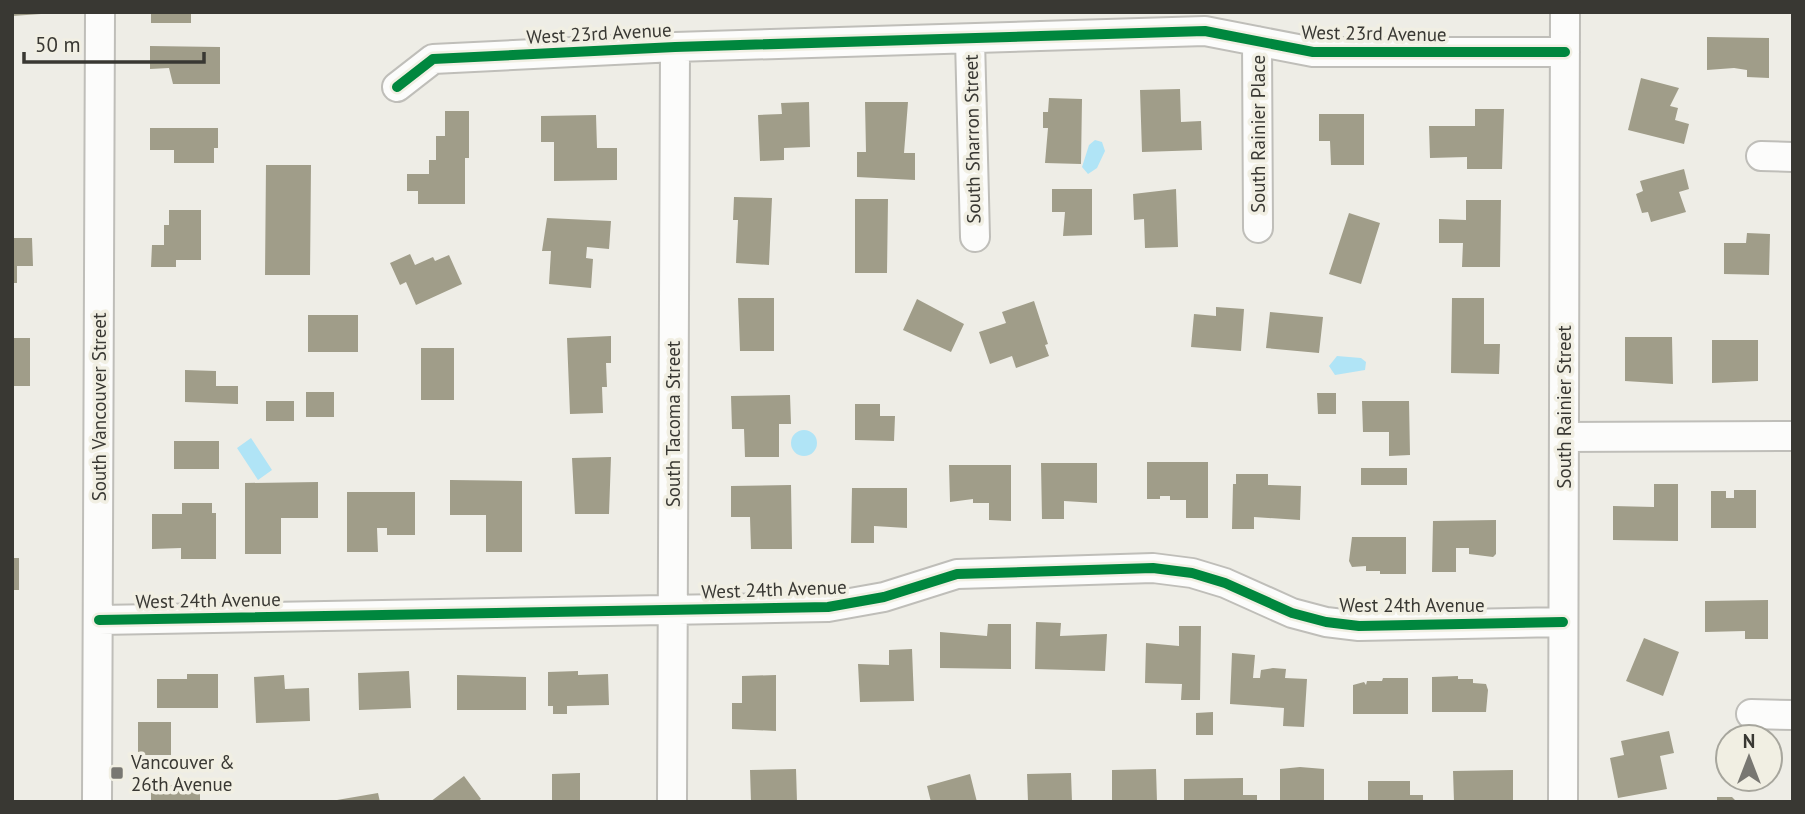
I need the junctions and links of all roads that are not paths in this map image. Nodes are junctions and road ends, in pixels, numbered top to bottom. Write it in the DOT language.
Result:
graph roads {
  1 [pos="100,12"];
  2 [pos="1565,12"];
  3 [pos="970,40"];
  4 [pos="1257,41"];
  5 [pos="675,47"];
  6 [pos="1565,52"];
  7 [pos="397,87"];
  8 [pos="1761,156"];
  9 [pos="1793,157"];
  10 [pos="1258,228"];
  11 [pos="975,237"];
  12 [pos="1793,436"];
  13 [pos="1564,437"];
  14 [pos="672,610"];
  15 [pos="99,620"];
  16 [pos="1563,622"];
  17 [pos="1751,715"];
  18 [pos="1793,715"];
  19 [pos="97,802"];
  20 [pos="671,802"];
  21 [pos="1563,802"];
  1 -- 15 [label="street, South Vancouver Street"];
  2 -- 6 [label="street, South Rainier Street"];
  3 -- 4 [label="street, West 23rd Avenue"];
  3 -- 5 [label="street, West 23rd Avenue"];
  3 -- 11 [label="street, South Sharron Street"];
  4 -- 6 [label="street, West 23rd Avenue"];
  4 -- 10 [label="street, South Rainier Place"];
  5 -- 7 [label="street, West 23rd Avenue"];
  5 -- 14 [label="street, South Tacoma Street"];
  6 -- 13 [label="street, South Rainier Street"];
  8 -- 9 [label="street"];
  12 -- 13 [label="street"];
  13 -- 16 [label="street, South Rainier Street"];
  14 -- 15 [label="street, West 24th Avenue"];
  14 -- 16 [label="street, West 24th Avenue"];
  14 -- 20 [label="street, South Tacoma Street"];
  15 -- 19 [label="street, South Vancouver Street"];
  16 -- 21 [label="street, South Rainier Street"];
  17 -- 18 [label="street"];
}
